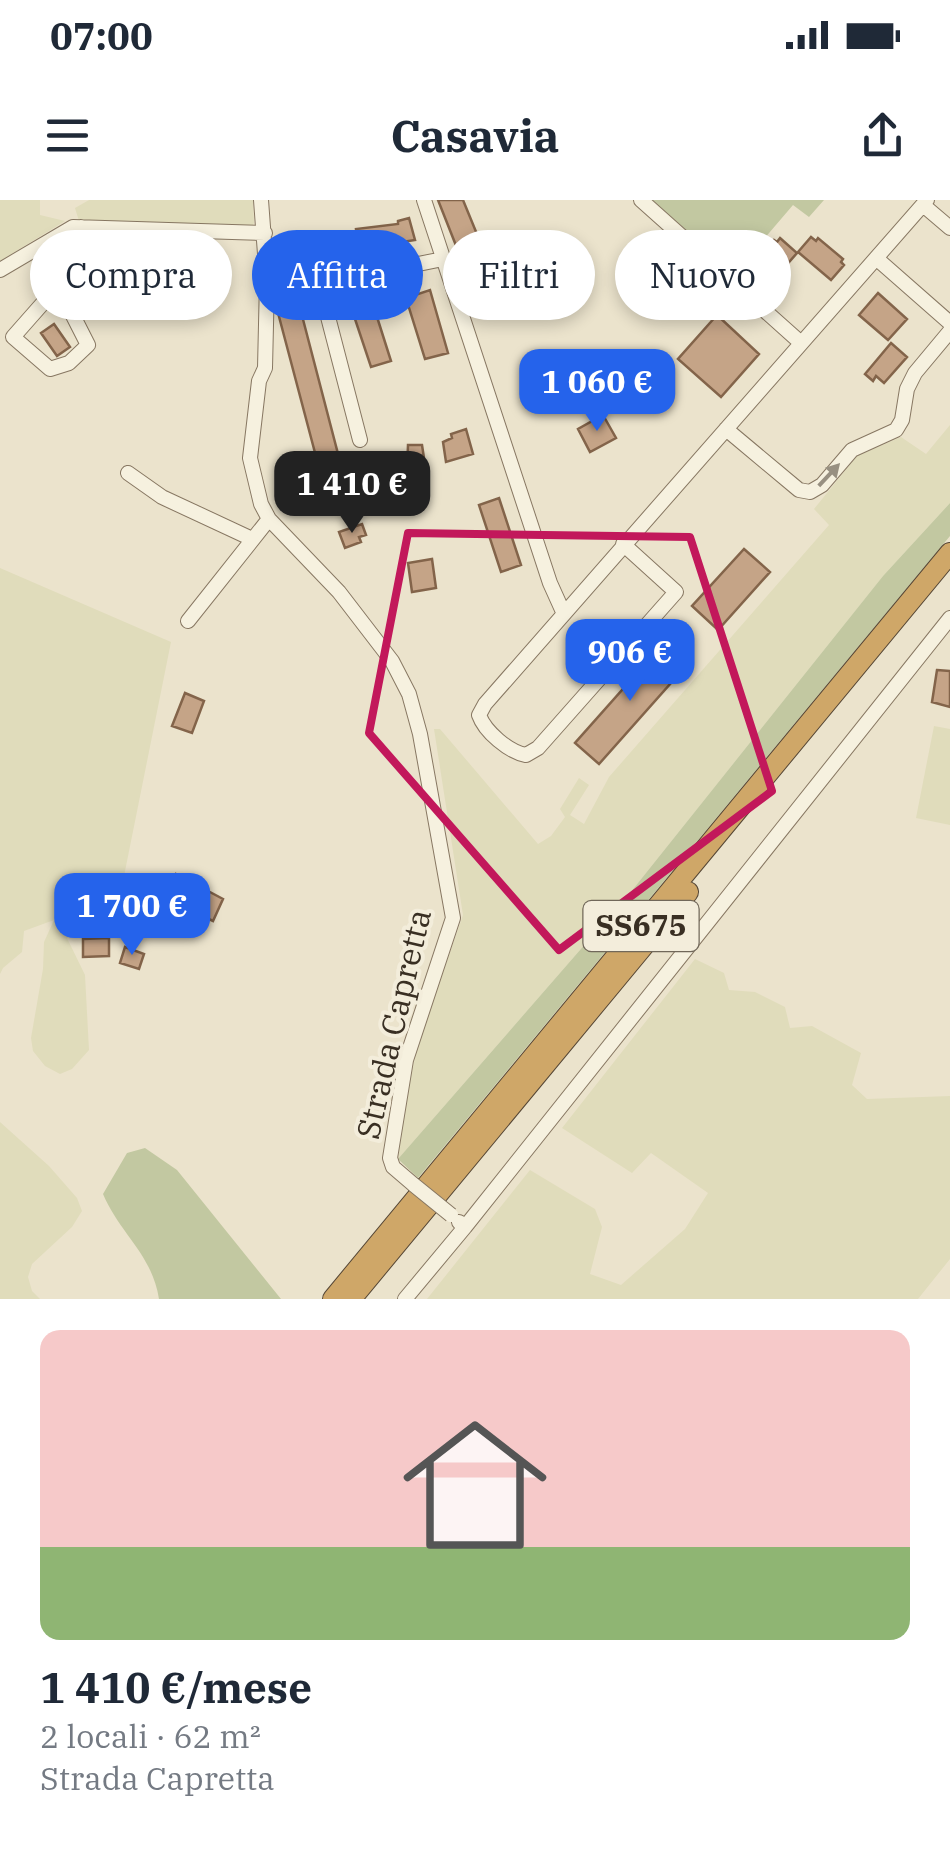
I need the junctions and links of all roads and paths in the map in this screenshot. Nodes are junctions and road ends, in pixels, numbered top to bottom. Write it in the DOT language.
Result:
graph roads {
  1 [pos="261,200"];
  2 [pos="424,200"];
  3 [pos="641,200"];
  4 [pos="925,202"];
  5 [pos="81,227"];
  6 [pos="950,228"];
  7 [pos="80,230"];
  8 [pos="265,230"];
  9 [pos="252,232"];
  10 [pos="876,258"];
  11 [pos="443,259"];
  12 [pos="0,270"];
  13 [pos="58,286"];
  14 [pos="265,320"];
  15 [pos="463,320"];
  16 [pos="950,322"];
  17 [pos="950,331"];
  18 [pos="801,343"];
  19 [pos="726,429"];
  20 [pos="360,440"];
  21 [pos="128,473"];
  22 [pos="268,519"];
  23 [pos="250,538"];
  24 [pos="624,544"];
  25 [pos="950,553"];
  26 [pos="950,575"];
  27 [pos="564,614"];
  28 [pos="950,618"];
  29 [pos="188,620"];
  30 [pos="464,1227"];
  31 [pos="332,1299"];
  32 [pos="351,1299"];
  33 [pos="404,1299"];
  1 -- 8 [label="street, Strada Capretta"];
  2 -- 11 [label="street"];
  3 -- 18 [label="street"];
  4 -- 6 [label="street"];
  4 -- 10 [label="street"];
  5 -- 7 [label="street"];
  5 -- 9 [label="street"];
  5 -- 12 [label="street"];
  10 -- 16 [label="street"];
  10 -- 18 [label="street"];
  11 -- 20 [label="street"];
  13 -- 13 [label="street"];
  14 -- 22 [label="street, Strada Capretta"];
  15 -- 27 [label="street"];
  19 -- 17 [label="street, one-way"];
  18 -- 19 [label="street"];
  19 -- 24 [label="street"];
  21 -- 23 [label="street"];
  22 -- 23 [label="street"];
  22 -- 30 [label="street, Strada Capretta, bridge"];
  23 -- 29 [label="street"];
  24 -- 27 [label="street"];
  24 -- 27 [label="street"];
  25 -- 31 [label="highway, SS675"];
  26 -- 32 [label="highway, SS675"];
  28 -- 30 [label="street"];
  30 -- 33 [label="street"];
}
